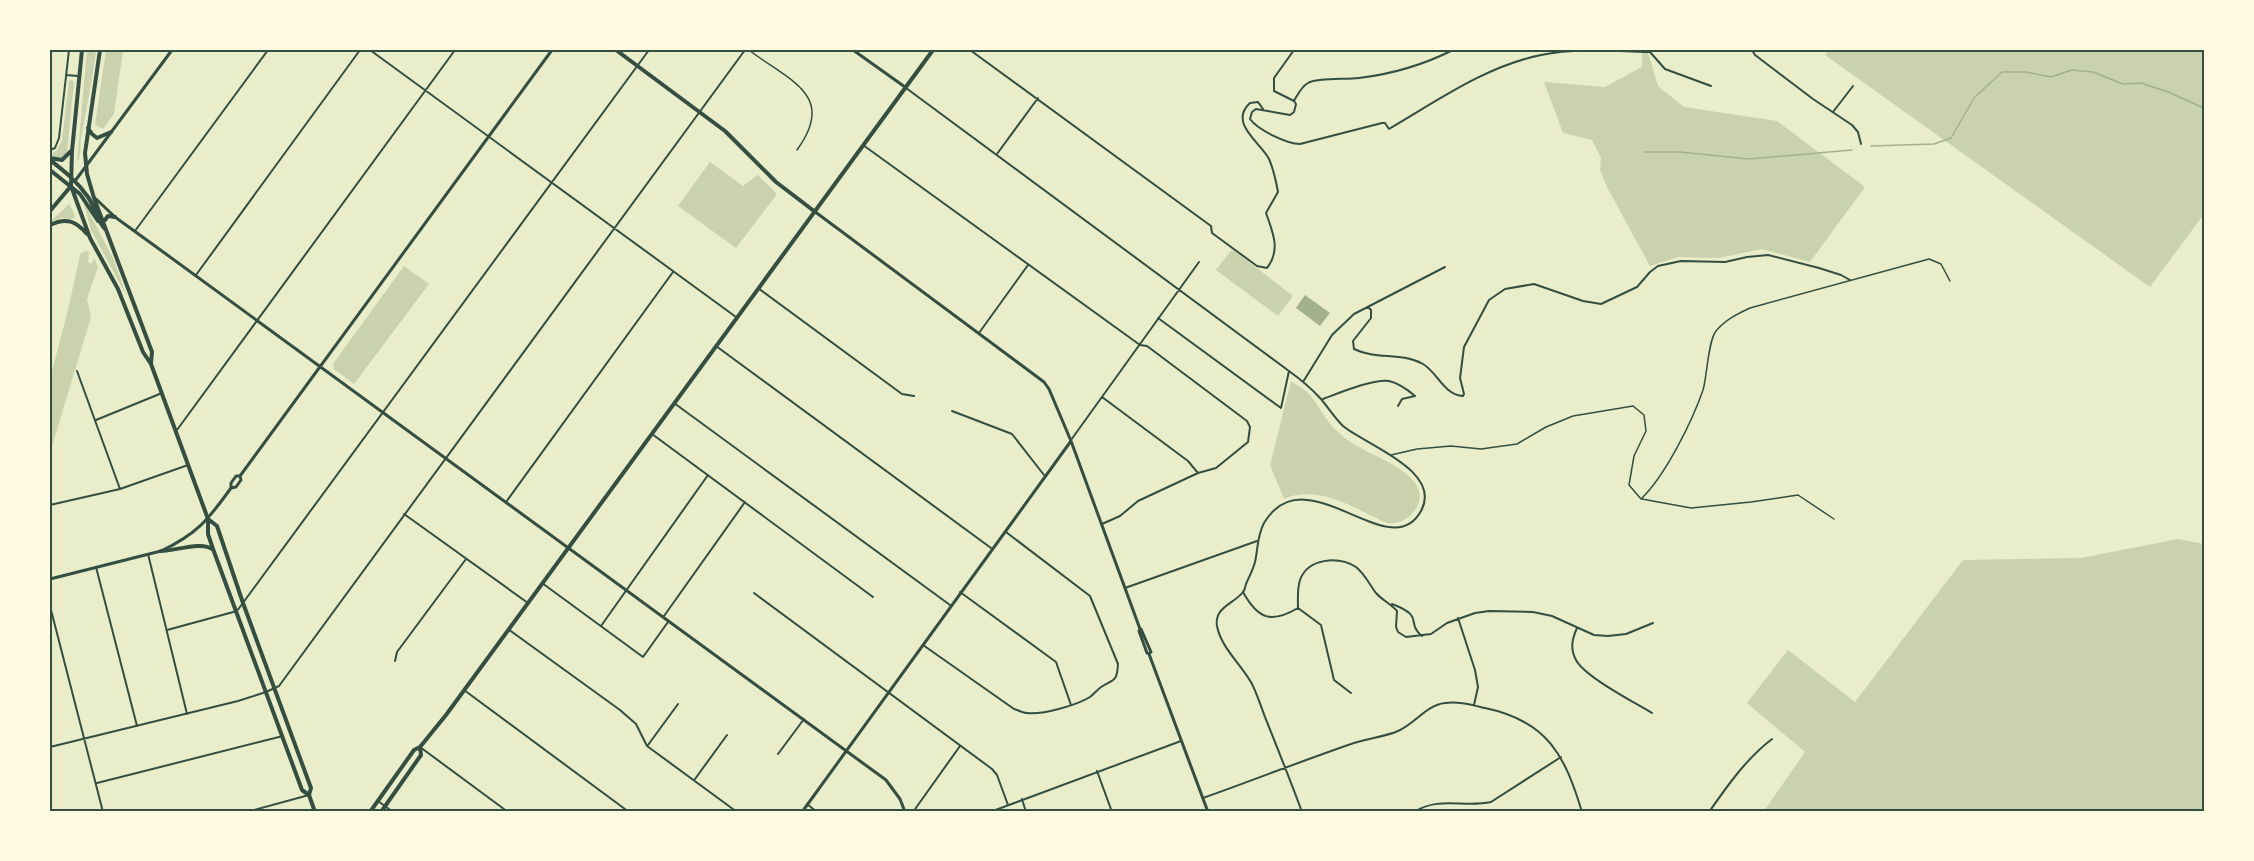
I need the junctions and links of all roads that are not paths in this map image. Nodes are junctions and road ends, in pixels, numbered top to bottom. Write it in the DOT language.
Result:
graph roads {
  1 [pos="69,50"];
  2 [pos="82,50"];
  3 [pos="100,50"];
  4 [pos="172,50"];
  5 [pos="268,50"];
  6 [pos="360,50"];
  7 [pos="370,50"];
  8 [pos="455,50"];
  9 [pos="552,50"];
  10 [pos="616,50"];
  11 [pos="649,50"];
  12 [pos="747,50"];
  13 [pos="853,50"];
  14 [pos="933,50"];
  15 [pos="970,50"];
  16 [pos="1294,50"];
  17 [pos="1453,50"];
  18 [pos="1752,50"];
  19 [pos="1651,51"];
  20 [pos="638,65"];
  21 [pos="66,75"];
  22 [pos="78,76"];
  23 [pos="1711,86"];
  24 [pos="1853,86"];
  25 [pos="905,87"];
  26 [pos="425,90"];
  27 [pos="1038,98"];
  28 [pos="1294,101"];
  29 [pos="1263,109"];
  30 [pos="699,111"];
  31 [pos="1833,112"];
  32 [pos="88,127"];
  33 [pos="111,132"];
  34 [pos="488,136"];
  35 [pos="1861,144"];
  36 [pos="863,145"];
  37 [pos="50,150"];
  38 [pos="797,150"];
  39 [pos="72,151"];
  40 [pos="997,154"];
  41 [pos="50,159"];
  42 [pos="86,165"];
  43 [pos="50,170"];
  44 [pos="73,179"];
  45 [pos="552,182"];
  46 [pos="71,186"];
  47 [pos="94,198"];
  48 [pos="50,211"];
  49 [pos="814,211"];
  50 [pos="115,216"];
  51 [pos="102,221"];
  52 [pos="50,225"];
  53 [pos="614,228"];
  54 [pos="135,231"];
  55 [pos="90,238"];
  56 [pos="1199,262"];
  57 [pos="1028,265"];
  58 [pos="1445,267"];
  59 [pos="673,272"];
  60 [pos="196,276"];
  61 [pos="1850,280"];
  62 [pos="1950,281"];
  63 [pos="758,288"];
  64 [pos="1180,289"];
  65 [pos="1368,307"];
  66 [pos="737,318"];
  67 [pos="1158,318"];
  68 [pos="257,321"];
  69 [pos="978,334"];
  70 [pos="1140,345"];
  71 [pos="716,346"];
  72 [pos="151,364"];
  73 [pos="320,366"];
  74 [pos="77,371"];
  75 [pos="1289,371"];
  76 [pos="1303,382"];
  77 [pos="162,393"];
  78 [pos="914,396"];
  79 [pos="1102,397"];
  80 [pos="1321,399"];
  81 [pos="674,404"];
  82 [pos="1398,405"];
  83 [pos="952,411"];
  84 [pos="384,413"];
  85 [pos="95,420"];
  86 [pos="176,431"];
  87 [pos="652,434"];
  88 [pos="1071,441"];
  89 [pos="1391,455"];
  90 [pos="446,458"];
  91 [pos="188,465"];
  92 [pos="1198,472"];
  93 [pos="708,475"];
  94 [pos="1044,475"];
  95 [pos="240,476"];
  96 [pos="231,488"];
  97 [pos="120,489"];
  98 [pos="1641,499"];
  99 [pos="506,502"];
  100 [pos="745,502"];
  101 [pos="50,505"];
  102 [pos="404,514"];
  103 [pos="208,519"];
  104 [pos="1834,519"];
  105 [pos="1102,524"];
  106 [pos="1004,531"];
  107 [pos="1257,542"];
  108 [pos="569,546"];
  109 [pos="991,548"];
  110 [pos="213,549"];
  111 [pos="161,551"];
  112 [pos="148,554"];
  113 [pos="466,559"];
  114 [pos="96,567"];
  115 [pos="50,579"];
  116 [pos="543,583"];
  117 [pos="1125,588"];
  118 [pos="627,590"];
  119 [pos="960,592"];
  120 [pos="1243,592"];
  121 [pos="754,593"];
  122 [pos="873,597"];
  123 [pos="243,603"];
  124 [pos="528,603"];
  125 [pos="1389,603"];
  126 [pos="50,606"];
  127 [pos="951,606"];
  128 [pos="1298,608"];
  129 [pos="237,611"];
  130 [pos="664,616"];
  131 [pos="1458,618"];
  132 [pos="669,621"];
  133 [pos="1653,623"];
  134 [pos="601,626"];
  135 [pos="1576,628"];
  136 [pos="508,629"];
  137 [pos="167,630"];
  138 [pos="1422,636"];
  139 [pos="923,645"];
  140 [pos="394,661"];
  141 [pos="274,688"];
  142 [pos="464,690"];
  143 [pos="266,692"];
  144 [pos="888,693"];
  145 [pos="1351,693"];
  146 [pos="678,704"];
  147 [pos="1071,705"];
  148 [pos="1474,706"];
  149 [pos="1652,713"];
  150 [pos="187,714"];
  151 [pos="804,719"];
  152 [pos="136,726"];
  153 [pos="283,735"];
  154 [pos="727,735"];
  155 [pos="1772,738"];
  156 [pos="85,740"];
  157 [pos="1181,741"];
  158 [pos="647,746"];
  159 [pos="960,746"];
  160 [pos="50,747"];
  161 [pos="420,747"];
  162 [pos="846,751"];
  163 [pos="778,754"];
  164 [pos="1561,757"];
  165 [pos="1286,768"];
  166 [pos="1097,771"];
  167 [pos="694,780"];
  168 [pos="96,784"];
  169 [pos="309,795"];
  170 [pos="1203,798"];
  171 [pos="1022,799"];
  172 [pos="378,800"];
  173 [pos="807,804"];
  174 [pos="1008,805"];
  175 [pos="385,806"];
  176 [pos="103,812"];
  177 [pos="247,812"];
  178 [pos="315,812"];
  179 [pos="370,812"];
  180 [pos="381,812"];
  181 [pos="393,812"];
  182 [pos="508,812"];
  183 [pos="629,812"];
  184 [pos="737,812"];
  185 [pos="802,812"];
  186 [pos="817,812"];
  187 [pos="905,812"];
  188 [pos="914,812"];
  189 [pos="990,812"];
  190 [pos="1026,812"];
  191 [pos="1112,812"];
  192 [pos="1208,812"];
  193 [pos="1302,812"];
  194 [pos="1414,812"];
  195 [pos="1582,812"];
  196 [pos="1709,812"];
  1 -- 21 [label="street"];
  2 -- 22 [label="main road"];
  3 -- 32 [label="main road"];
  4 -- 33 [label="street"];
  5 -- 54 [label="street"];
  6 -- 60 [label="street"];
  7 -- 26 [label="street"];
  8 -- 26 [label="street"];
  9 -- 34 [label="street"];
  10 -- 20 [label="main road"];
  11 -- 20 [label="street"];
  12 -- 30 [label="street"];
  12 -- 38 [label="lane"];
  13 -- 25 [label="street"];
  14 -- 25 [label="main road"];
  15 -- 27 [label="street"];
  16 -- 28 [label="street"];
  17 -- 28 [label="street"];
  18 -- 31 [label="street"];
  19 -- 23 [label="street"];
  19 -- 29 [label="street"];
  20 -- 30 [label="main road"];
  20 -- 45 [label="street"];
  21 -- 22 [label="street"];
  21 -- 37 [label="street"];
  22 -- 39 [label="main road"];
  24 -- 31 [label="street"];
  25 -- 36 [label="main road"];
  25 -- 40 [label="street"];
  26 -- 34 [label="street"];
  26 -- 68 [label="street"];
  27 -- 29 [label="street"];
  27 -- 40 [label="street"];
  28 -- 29 [label="street"];
  30 -- 49 [label="main road"];
  30 -- 53 [label="street"];
  31 -- 35 [label="street"];
  32 -- 33 [label="main road"];
  32 -- 42 [label="main road"];
  33 -- 42 [label="street"];
  34 -- 45 [label="street"];
  34 -- 73 [label="street"];
  36 -- 49 [label="main road"];
  36 -- 57 [label="street"];
  39 -- 41 [label="main road"];
  39 -- 44 [label="main road"];
  40 -- 64 [label="street"];
  41 -- 44 [label="main road"];
  42 -- 44 [label="street"];
  42 -- 47 [label="main road"];
  43 -- 46 [label="main road"];
  44 -- 46 [label="main road"];
  44 -- 51 [label="main road"];
  45 -- 53 [label="street"];
  45 -- 84 [label="street"];
  46 -- 48 [label="main road"];
  46 -- 51 [label="main road"];
  46 -- 55 [label="main road"];
  47 -- 50 [label="street"];
  47 -- 51 [label="main road"];
  49 -- 63 [label="main road"];
  49 -- 69 [label="street"];
  50 -- 51 [label="main road"];
  50 -- 54 [label="street"];
  51 -- 72 [label="main road"];
  52 -- 55 [label="main road"];
  53 -- 59 [label="street"];
  53 -- 90 [label="street"];
  54 -- 60 [label="street"];
  55 -- 72 [label="main road"];
  56 -- 64 [label="street"];
  57 -- 69 [label="street"];
  57 -- 70 [label="street"];
  58 -- 65 [label="street"];
  59 -- 66 [label="street"];
  59 -- 99 [label="street"];
  60 -- 68 [label="street"];
  61 -- 62 [label="lane"];
  61 -- 65 [label="street"];
  61 -- 98 [label="lane"];
  63 -- 66 [label="main road"];
  63 -- 78 [label="street"];
  64 -- 67 [label="street"];
  64 -- 75 [label="street"];
  65 -- 76 [label="street"];
  66 -- 71 [label="main road"];
  67 -- 70 [label="street"];
  67 -- 75 [label="street"];
  68 -- 73 [label="street"];
  68 -- 86 [label="street"];
  69 -- 88 [label="street"];
  70 -- 79 [label="street"];
  70 -- 92 [label="street"];
  71 -- 81 [label="main road"];
  71 -- 109 [label="street"];
  72 -- 77 [label="main road"];
  73 -- 84 [label="street"];
  73 -- 95 [label="street"];
  74 -- 85 [label="street"];
  75 -- 76 [label="street"];
  76 -- 80 [label="street"];
  77 -- 85 [label="street"];
  77 -- 86 [label="main road"];
  79 -- 88 [label="street"];
  79 -- 92 [label="street"];
  80 -- 82 [label="street"];
  80 -- 89 [label="street"];
  81 -- 87 [label="main road"];
  81 -- 127 [label="street"];
  83 -- 94 [label="street"];
  84 -- 90 [label="street"];
  84 -- 123 [label="street"];
  85 -- 97 [label="street"];
  86 -- 91 [label="main road"];
  87 -- 93 [label="street"];
  87 -- 108 [label="main road"];
  88 -- 94 [label="street"];
  88 -- 105 [label="street"];
  89 -- 98 [label="lane"];
  89 -- 107 [label="street"];
  90 -- 99 [label="street"];
  90 -- 102 [label="street"];
  91 -- 97 [label="street"];
  91 -- 103 [label="main road"];
  92 -- 105 [label="street"];
  93 -- 100 [label="street"];
  93 -- 118 [label="street"];
  94 -- 106 [label="street"];
  95 -- 96 [label="street"];
  95 -- 96 [label="street"];
  96 -- 103 [label="street"];
  97 -- 101 [label="street"];
  98 -- 104 [label="lane"];
  99 -- 108 [label="street"];
  100 -- 122 [label="street"];
  100 -- 130 [label="street"];
  102 -- 113 [label="street"];
  102 -- 141 [label="street"];
  103 -- 110 [label="main road"];
  103 -- 111 [label="street"];
  103 -- 123 [label="main road"];
  105 -- 117 [label="street"];
  106 -- 109 [label="street"];
  106 -- 147 [label="street"];
  107 -- 117 [label="street"];
  107 -- 120 [label="street"];
  108 -- 116 [label="main road"];
  108 -- 118 [label="street"];
  109 -- 119 [label="street"];
  110 -- 111 [label="main road"];
  110 -- 129 [label="main road"];
  111 -- 112 [label="street"];
  112 -- 114 [label="street"];
  112 -- 137 [label="street"];
  113 -- 124 [label="street"];
  113 -- 140 [label="street"];
  114 -- 115 [label="street"];
  114 -- 152 [label="street"];
  116 -- 124 [label="main road"];
  116 -- 134 [label="street"];
  117 -- 157 [label="street"];
  118 -- 130 [label="street"];
  118 -- 134 [label="street"];
  119 -- 127 [label="street"];
  119 -- 147 [label="street"];
  120 -- 128 [label="street"];
  120 -- 165 [label="street"];
  121 -- 144 [label="street"];
  123 -- 129 [label="street"];
  123 -- 141 [label="main road"];
  124 -- 136 [label="main road"];
  125 -- 128 [label="street"];
  125 -- 138 [label="street"];
  125 -- 138 [label="street"];
  126 -- 156 [label="street"];
  127 -- 139 [label="street"];
  128 -- 145 [label="street"];
  129 -- 137 [label="street"];
  129 -- 143 [label="main road"];
  130 -- 132 [label="street"];
  131 -- 135 [label="street"];
  131 -- 138 [label="street"];
  131 -- 148 [label="street"];
  132 -- 134 [label="street"];
  132 -- 151 [label="street"];
  133 -- 135 [label="street"];
  135 -- 149 [label="street"];
  136 -- 142 [label="main road"];
  136 -- 158 [label="street"];
  137 -- 150 [label="street"];
  139 -- 144 [label="street"];
  139 -- 147 [label="street"];
  141 -- 143 [label="street"];
  141 -- 169 [label="main road"];
  142 -- 161 [label="main road"];
  142 -- 183 [label="street"];
  143 -- 150 [label="street"];
  143 -- 153 [label="main road"];
  144 -- 159 [label="street"];
  144 -- 162 [label="street"];
  146 -- 158 [label="street"];
  148 -- 164 [label="street"];
  148 -- 165 [label="street"];
  150 -- 152 [label="street"];
  151 -- 162 [label="street"];
  151 -- 163 [label="street"];
  152 -- 156 [label="street"];
  153 -- 168 [label="street"];
  153 -- 169 [label="main road"];
  154 -- 167 [label="street"];
  155 -- 196 [label="street"];
  156 -- 160 [label="street"];
  156 -- 168 [label="street"];
  157 -- 166 [label="street"];
  157 -- 170 [label="street"];
  158 -- 167 [label="street"];
  159 -- 174 [label="street"];
  159 -- 188 [label="street"];
  161 -- 172 [label="main road"];
  161 -- 175 [label="main road"];
  161 -- 182 [label="street"];
  162 -- 173 [label="street"];
  162 -- 187 [label="street"];
  164 -- 194 [label="street"];
  164 -- 195 [label="street"];
  165 -- 170 [label="street"];
  165 -- 193 [label="street"];
  166 -- 171 [label="street"];
  166 -- 191 [label="street"];
  167 -- 184 [label="street"];
  168 -- 176 [label="street"];
  169 -- 177 [label="street"];
  169 -- 178 [label="main road"];
  170 -- 192 [label="street"];
  171 -- 174 [label="street"];
  171 -- 190 [label="street"];
  172 -- 175 [label="street"];
  172 -- 179 [label="main road"];
  173 -- 185 [label="street"];
  173 -- 186 [label="street"];
  174 -- 189 [label="street"];
  175 -- 180 [label="main road"];
  175 -- 181 [label="street"];
}
